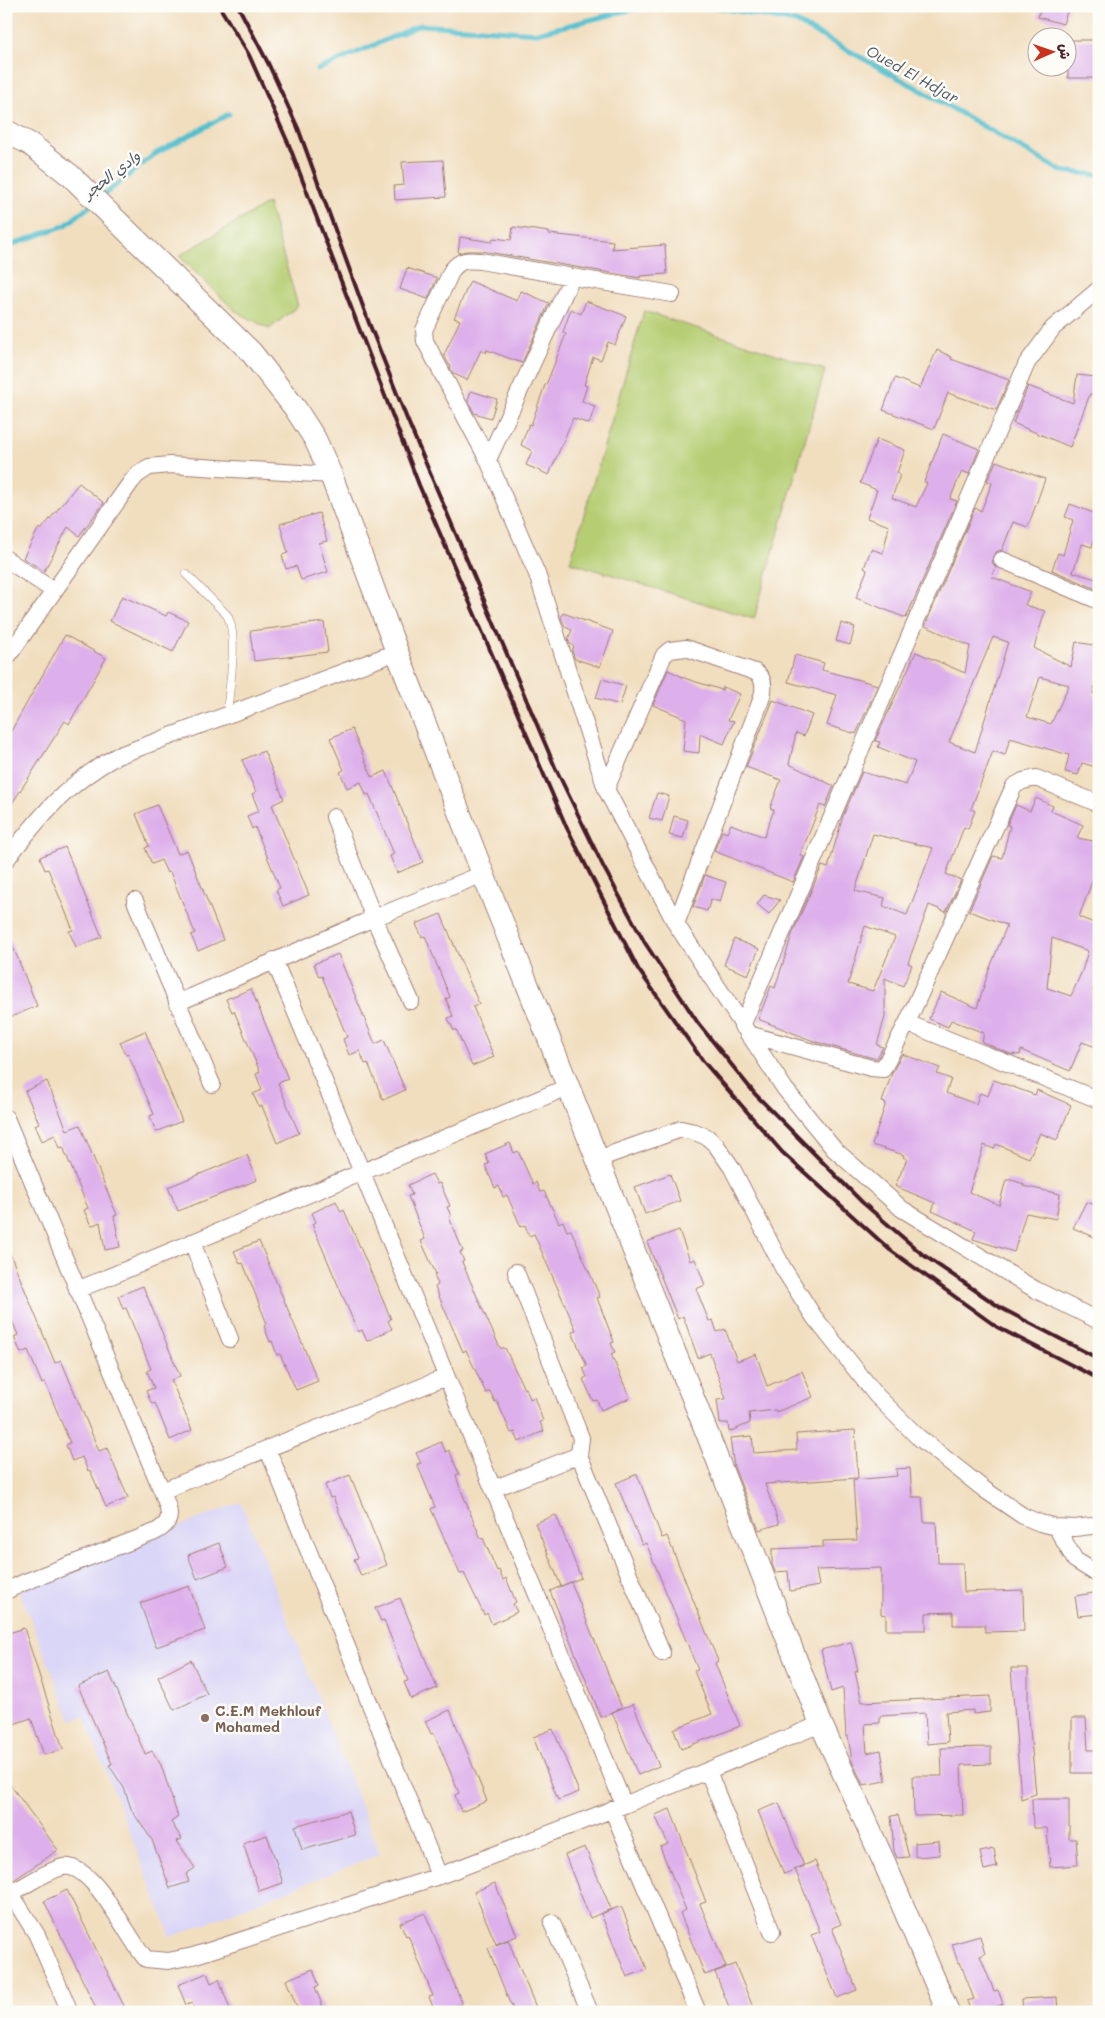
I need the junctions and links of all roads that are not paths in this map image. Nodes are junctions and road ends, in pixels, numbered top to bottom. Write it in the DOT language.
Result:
graph roads {
  1 [pos="6,131"];
  2 [pos="572,277"];
  3 [pos="1099,288"];
  4 [pos="672,294"];
  5 [pos="488,460"];
  6 [pos="331,475"];
  7 [pos="6,559"];
  8 [pos="1002,560"];
  9 [pos="186,574"];
  10 [pos="54,591"];
  11 [pos="1099,601"];
  12 [pos="397,652"];
  13 [pos="6,659"];
  14 [pos="227,714"];
  15 [pos="606,789"];
  16 [pos="1099,804"];
  17 [pos="334,817"];
  18 [pos="6,860"];
  19 [pos="483,874"];
  20 [pos="135,901"];
  21 [pos="374,918"];
  22 [pos="676,924"];
  23 [pos="274,960"];
  24 [pos="411,1001"];
  25 [pos="177,1003"];
  26 [pos="907,1023"];
  27 [pos="745,1030"];
  28 [pos="212,1084"];
  29 [pos="568,1086"];
  30 [pos="1099,1100"];
  31 [pos="6,1118"];
  32 [pos="598,1159"];
  33 [pos="361,1172"];
  34 [pos="192,1242"];
  35 [pos="516,1272"];
  36 [pos="77,1290"];
  37 [pos="1099,1321"];
  38 [pos="230,1339"];
  39 [pos="446,1377"];
  40 [pos="268,1450"];
  41 [pos="579,1455"];
  42 [pos="493,1490"];
  43 [pos="162,1491"];
  44 [pos="1099,1525"];
  45 [pos="1056,1527"];
  46 [pos="1099,1575"];
  47 [pos="8,1585"];
  48 [pos="662,1653"];
  49 [pos="821,1724"];
  50 [pos="708,1771"];
  51 [pos="618,1807"];
  52 [pos="440,1876"];
  53 [pos="9,1889"];
  54 [pos="552,1923"];
  55 [pos="772,1932"];
  56 [pos="946,2011"];
  57 [pos="70,2012"];
  58 [pos="590,2012"];
  59 [pos="698,2012"];
  1 -- 6 [label="main road"];
  2 -- 4 [label="street"];
  2 -- 5 [label="street"];
  2 -- 5 [label="street"];
  3 -- 27 [label="street"];
  5 -- 15 [label="street"];
  6 -- 10 [label="street"];
  6 -- 12 [label="main road"];
  7 -- 10 [label="street"];
  8 -- 11 [label="street"];
  9 -- 14 [label="lane"];
  10 -- 13 [label="street"];
  12 -- 14 [label="street"];
  12 -- 19 [label="main road"];
  14 -- 18 [label="street"];
  15 -- 22 [label="street"];
  15 -- 22 [label="street"];
  16 -- 26 [label="street"];
  17 -- 21 [label="street"];
  19 -- 21 [label="street"];
  19 -- 29 [label="main road"];
  20 -- 25 [label="street"];
  21 -- 23 [label="street"];
  21 -- 24 [label="street"];
  22 -- 27 [label="street"];
  23 -- 25 [label="street"];
  23 -- 33 [label="street"];
  25 -- 28 [label="street"];
  26 -- 27 [label="street"];
  26 -- 30 [label="street"];
  27 -- 37 [label="street"];
  29 -- 32 [label="main road"];
  29 -- 33 [label="street"];
  31 -- 36 [label="street"];
  32 -- 45 [label="street"];
  32 -- 49 [label="main road"];
  33 -- 34 [label="street"];
  33 -- 39 [label="street"];
  34 -- 36 [label="street"];
  34 -- 38 [label="street"];
  35 -- 41 [label="street"];
  36 -- 43 [label="street"];
  39 -- 40 [label="street"];
  39 -- 42 [label="street"];
  40 -- 43 [label="street"];
  40 -- 52 [label="street"];
  41 -- 42 [label="street"];
  41 -- 48 [label="street"];
  42 -- 51 [label="street"];
  43 -- 47 [label="street"];
  44 -- 45 [label="street"];
  45 -- 46 [label="street"];
  49 -- 50 [label="street"];
  49 -- 56 [label="main road"];
  50 -- 51 [label="street"];
  50 -- 55 [label="street"];
  51 -- 52 [label="street"];
  51 -- 59 [label="street"];
  52 -- 53 [label="street"];
  53 -- 57 [label="street"];
  54 -- 58 [label="street"];
}
